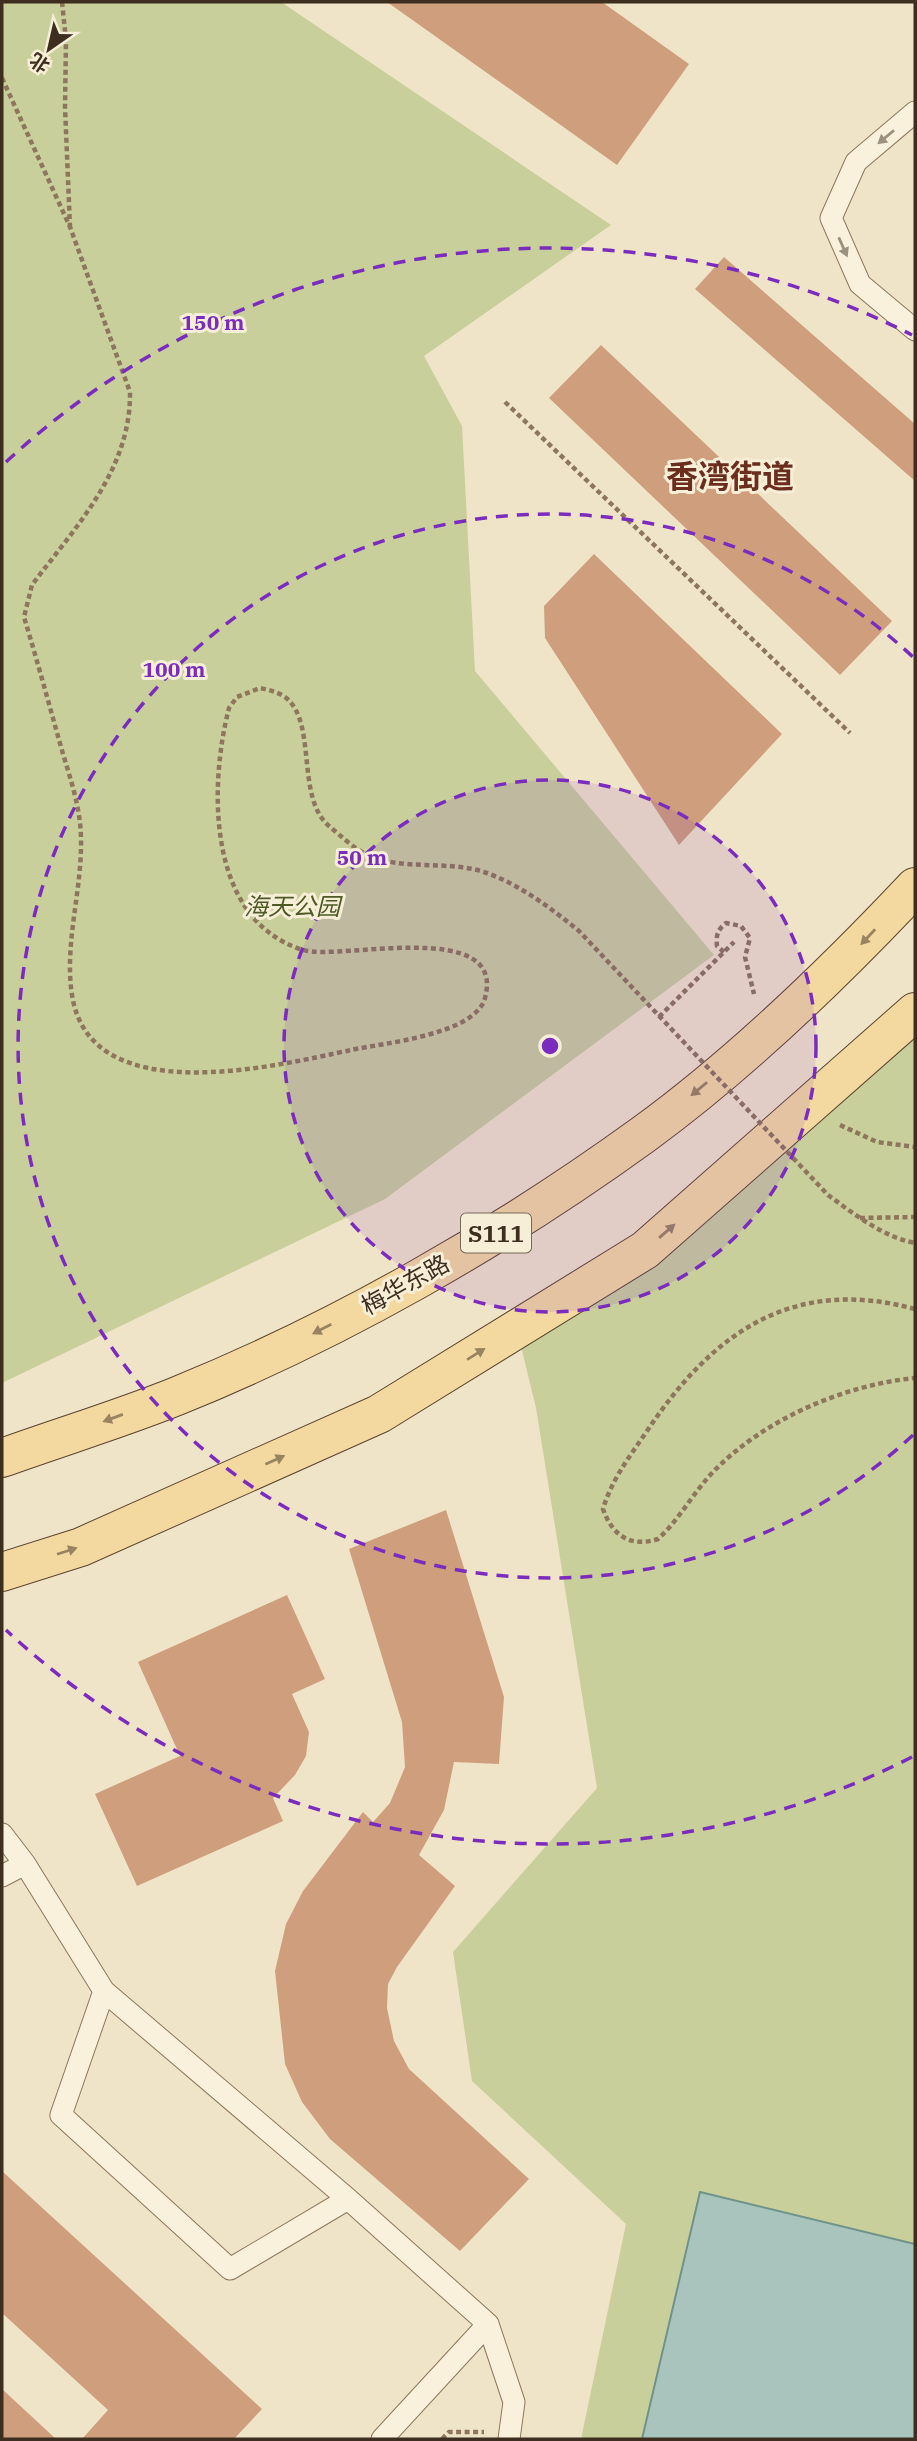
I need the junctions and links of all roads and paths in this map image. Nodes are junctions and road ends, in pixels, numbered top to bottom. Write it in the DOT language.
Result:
graph roads {
  1 [pos="62,2"];
  2 [pos="2,78"];
  3 [pos="915,112"];
  4 [pos="70,227"];
  5 [pos="915,330"];
  6 [pos="505,402"];
  7 [pos="850,733"];
  8 [pos="915,887"];
  9 [pos="734,942"];
  10 [pos="724,952"];
  11 [pos="915,1012"];
  12 [pos="659,1017"];
  13 [pos="764,1035"];
  14 [pos="805,1109"];
  15 [pos="915,1147"];
  16 [pos="915,1217"];
  17 [pos="860,1219"];
  18 [pos="915,1243"];
  19 [pos="915,1309"];
  20 [pos="915,1378"];
  21 [pos="2,1458"];
  22 [pos="2,1572"];
  23 [pos="2,1834"];
  24 [pos="25,1864"];
  25 [pos="2,1876"];
  26 [pos="104,1991"];
  27 [pos="348,2199"];
  28 [pos="488,2324"];
  29 [pos="510,2435"];
  30 [pos="382,2439"];
  31 [pos="442,2439"];
  1 -- 4 [label="path"];
  2 -- 4 [label="path, bridge"];
  3 -- 5 [label="lane, one-way"];
  4 -- 12 [label="path, bridge"];
  6 -- 7 [label="path"];
  8 -- 13 [label="main road, 梅华东路 / S111, one-way"];
  9 -- 10 [label="path"];
  10 -- 12 [label="path"];
  10 -- 13 [label="path"];
  11 -- 14 [label="main road"];
  12 -- 17 [label="path, bridge"];
  13 -- 21 [label="main road, 梅华东路 / S111, one-way"];
  14 -- 15 [label="path"];
  22 -- 14 [label="main road, one-way"];
  16 -- 17 [label="path"];
  17 -- 18 [label="path, bridge"];
  19 -- 20 [label="path"];
  23 -- 24 [label="lane"];
  24 -- 25 [label="lane"];
  24 -- 26 [label="lane"];
  26 -- 27 [label="lane"];
  26 -- 27 [label="lane"];
  27 -- 28 [label="lane"];
  28 -- 29 [label="lane"];
  28 -- 30 [label="lane"];
  29 -- 31 [label="path"];
}
